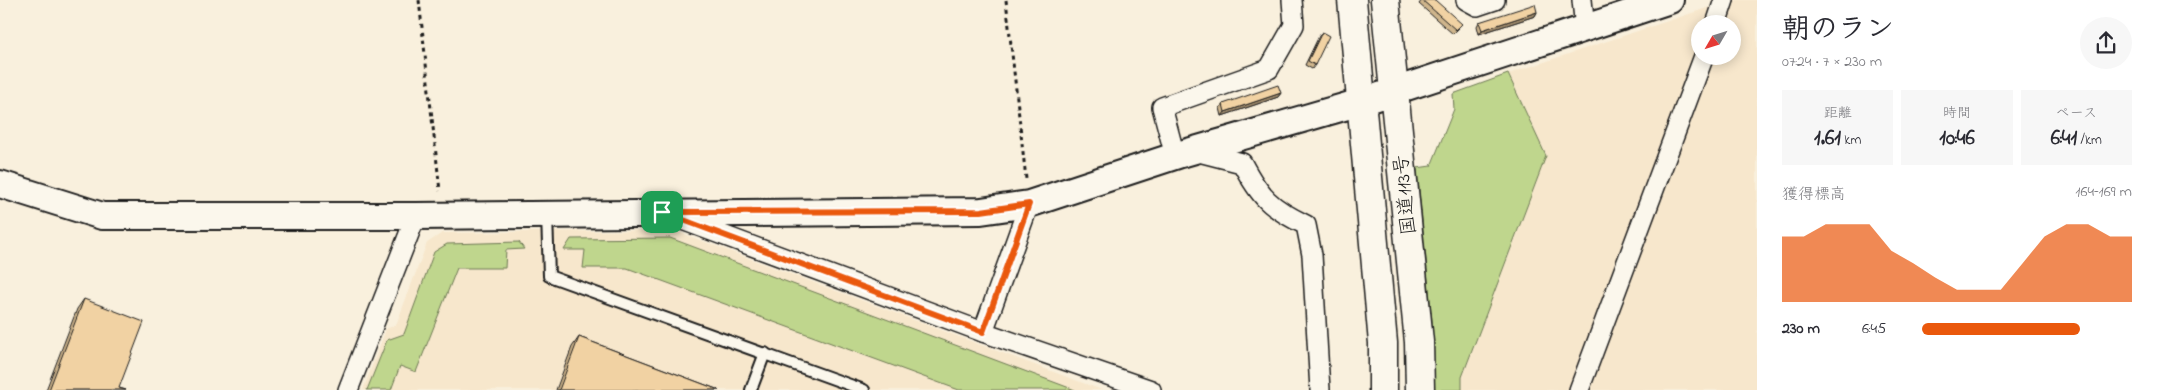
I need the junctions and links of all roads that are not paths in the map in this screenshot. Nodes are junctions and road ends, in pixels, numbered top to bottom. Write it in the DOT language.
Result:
graph roads {
  1 [pos="1292,0"];
  2 [pos="1352,0"];
  3 [pos="1385,0"];
  4 [pos="1466,0"];
  5 [pos="1495,0"];
  6 [pos="1582,0"];
  7 [pos="1670,0"];
  8 [pos="1724,0"];
  9 [pos="1719,15"];
  10 [pos="1585,29"];
  11 [pos="1701,65"];
  12 [pos="1394,92"];
  13 [pos="1361,102"];
  14 [pos="1184,153"];
  15 [pos="0,184"];
  16 [pos="1029,204"];
  17 [pos="662,212"];
  18 [pos="547,214"];
  19 [pos="416,216"];
  20 [pos="983,332"];
  21 [pos="765,353"];
  22 [pos="348,390"];
  23 [pos="751,390"];
  24 [pos="864,390"];
  25 [pos="1151,390"];
  26 [pos="1320,390"];
  27 [pos="1383,390"];
  28 [pos="1420,390"];
  29 [pos="1579,390"];
  1 -- 14 [label="street"];
  2 -- 13 [label="highway, 国道113号"];
  3 -- 12 [label="highway, 国道113号"];
  4 -- 5 [label="street"];
  6 -- 10 [label="street"];
  7 -- 10 [label="street"];
  8 -- 9 [label="street"];
  10 -- 12 [label="street"];
  11 -- 29 [label="street"];
  12 -- 13 [label="street"];
  12 -- 28 [label="highway, 国道113号"];
  13 -- 14 [label="street"];
  13 -- 27 [label="highway, 国道113号"];
  14 -- 16 [label="street"];
  14 -- 26 [label="street"];
  15 -- 19 [label="street"];
  16 -- 17 [label="street"];
  16 -- 20 [label="street"];
  17 -- 18 [label="street"];
  17 -- 20 [label="street"];
  18 -- 19 [label="street"];
  18 -- 21 [label="lane"];
  19 -- 22 [label="street"];
  20 -- 25 [label="street"];
  21 -- 23 [label="lane"];
  21 -- 24 [label="lane"];
}
